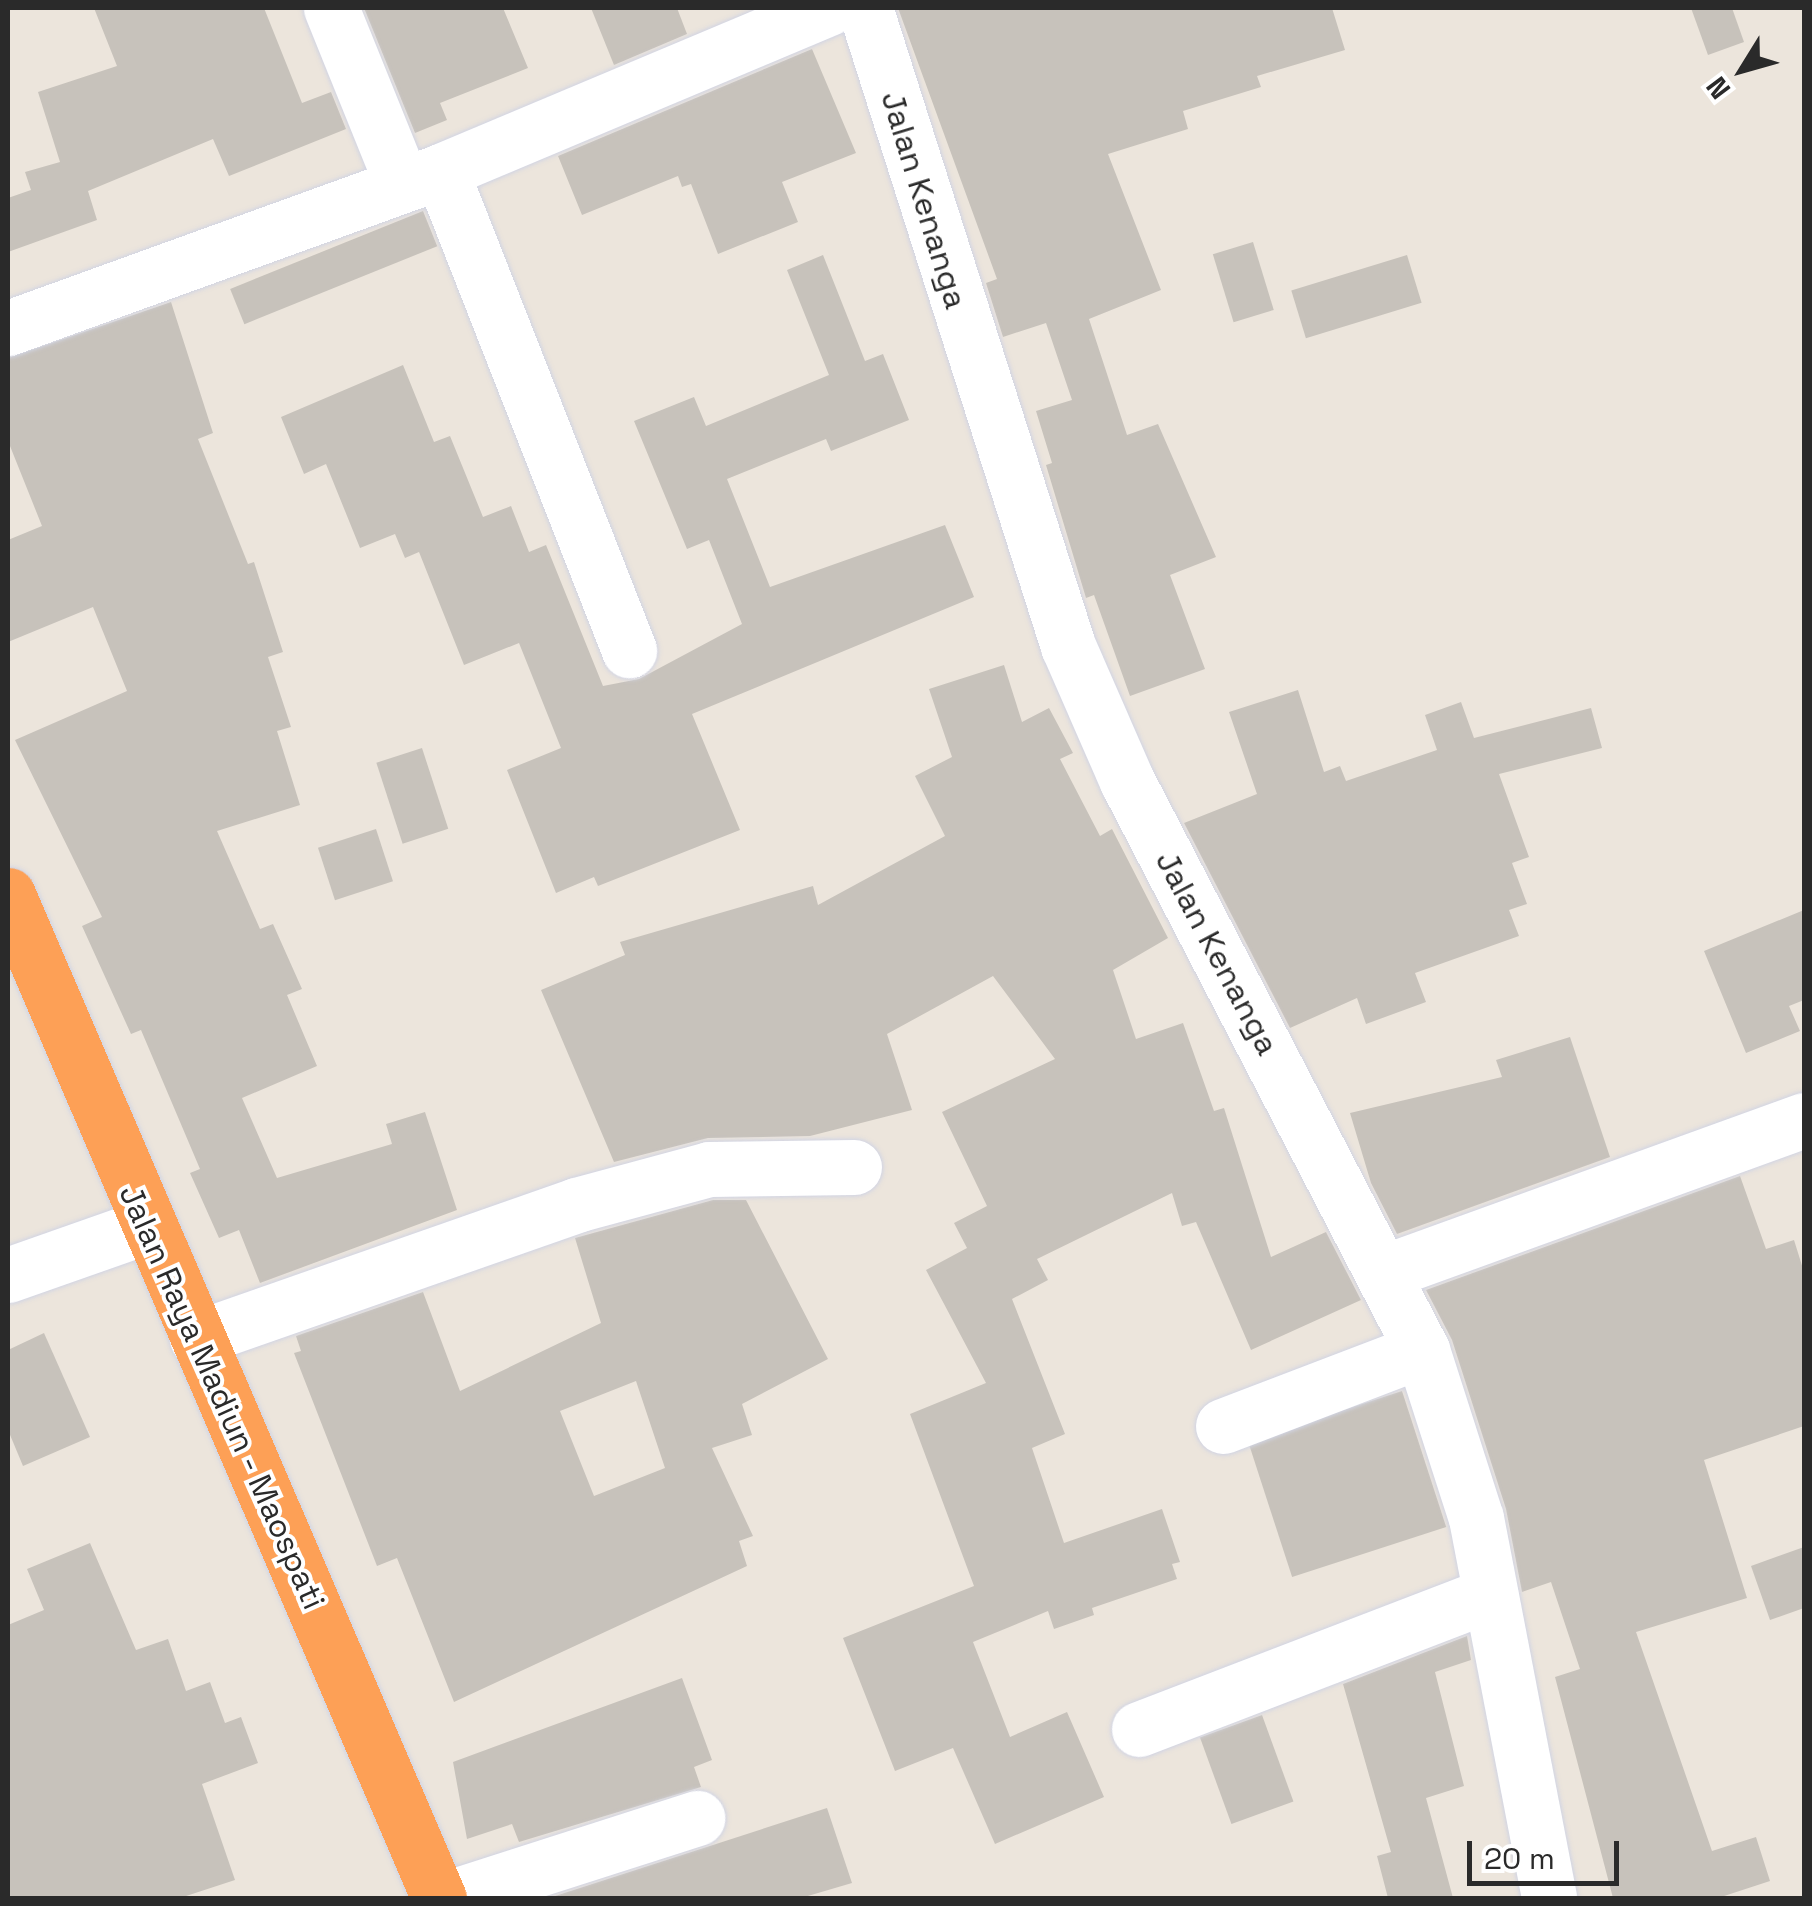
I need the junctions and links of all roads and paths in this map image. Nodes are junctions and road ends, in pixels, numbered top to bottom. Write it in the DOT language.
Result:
graph roads {
  1 [pos="331,8"];
  2 [pos="829,8"];
  3 [pos="865,8"];
  4 [pos="422,177"];
  5 [pos="8,328"];
  6 [pos="629,650"];
  7 [pos="8,896"];
  8 [pos="1804,1120"];
  9 [pos="854,1168"];
  10 [pos="147,1226"];
  11 [pos="1387,1270"];
  12 [pos="8,1275"];
  13 [pos="197,1338"];
  14 [pos="1422,1350"];
  15 [pos="1223,1426"];
  16 [pos="1490,1594"];
  17 [pos="1139,1729"];
  18 [pos="697,1818"];
  19 [pos="439,1898"];
  20 [pos="448,1898"];
  21 [pos="1549,1898"];
  1 -- 4 [label="street"];
  2 -- 4 [label="street"];
  3 -- 11 [label="street, Jalan Kenanga"];
  4 -- 5 [label="street"];
  4 -- 6 [label="street"];
  7 -- 10 [label="highway, Jalan Raya Madiun - Maospati"];
  8 -- 11 [label="street"];
  9 -- 13 [label="street"];
  10 -- 12 [label="street"];
  10 -- 13 [label="highway, Jalan Raya Madiun - Maospati"];
  11 -- 14 [label="street, Jalan Kenanga"];
  13 -- 19 [label="highway, Jalan Raya Madiun - Maospati"];
  14 -- 15 [label="street"];
  14 -- 16 [label="street, Jalan Kenanga"];
  16 -- 17 [label="street"];
  16 -- 21 [label="street, Jalan Kenanga"];
  18 -- 20 [label="street"];
}
